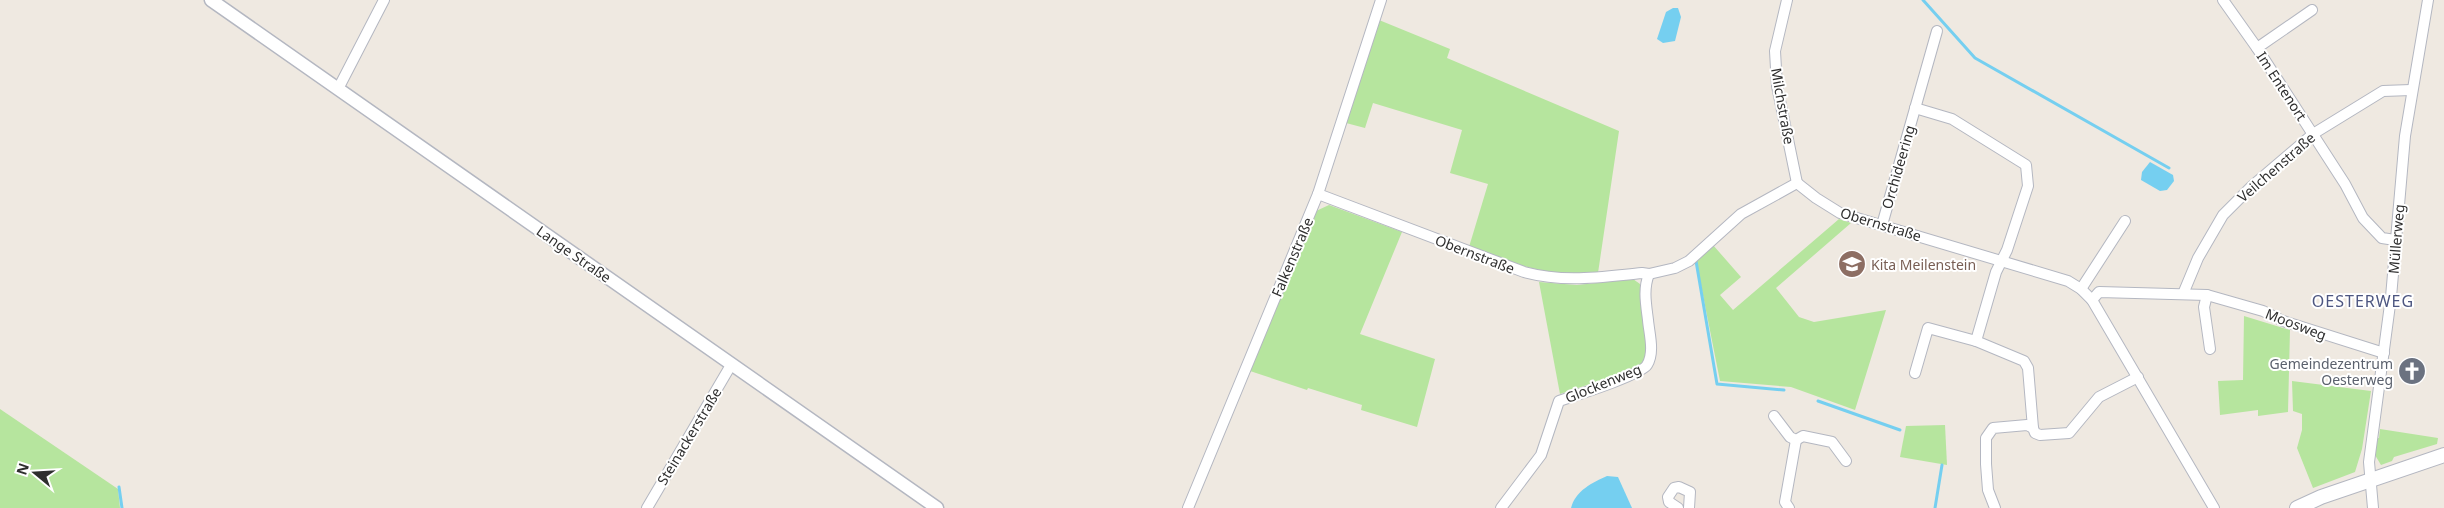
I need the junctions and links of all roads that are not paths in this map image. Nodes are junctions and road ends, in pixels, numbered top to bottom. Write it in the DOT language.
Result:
graph roads {
  1 [pos="211,0"];
  2 [pos="384,0"];
  3 [pos="1381,0"];
  4 [pos="1787,0"];
  5 [pos="2223,0"];
  6 [pos="2428,0"];
  7 [pos="2312,10"];
  8 [pos="1937,31"];
  9 [pos="2257,48"];
  10 [pos="338,89"];
  11 [pos="2411,90"];
  12 [pos="1915,108"];
  13 [pos="2313,134"];
  14 [pos="1797,183"];
  15 [pos="1318,194"];
  16 [pos="2125,220"];
  17 [pos="1882,225"];
  18 [pos="2395,240"];
  19 [pos="2002,262"];
  20 [pos="1649,274"];
  21 [pos="2081,289"];
  22 [pos="2184,294"];
  23 [pos="2207,295"];
  24 [pos="2092,300"];
  25 [pos="1976,341"];
  26 [pos="2210,349"];
  27 [pos="2384,353"];
  28 [pos="732,365"];
  29 [pos="1915,373"];
  30 [pos="2138,377"];
  31 [pos="1774,416"];
  32 [pos="2033,428"];
  33 [pos="1796,440"];
  34 [pos="2444,455"];
  35 [pos="1846,461"];
  36 [pos="2370,480"];
  37 [pos="647,508"];
  38 [pos="937,508"];
  39 [pos="1188,508"];
  40 [pos="1501,508"];
  41 [pos="1678,508"];
  42 [pos="1689,508"];
  43 [pos="1789,508"];
  44 [pos="1995,508"];
  45 [pos="2214,508"];
  46 [pos="2296,508"];
  47 [pos="2373,508"];
  1 -- 10 [label="street, Lange Straße"];
  2 -- 10 [label="street"];
  3 -- 15 [label="street, Falkenstraße"];
  4 -- 14 [label="street, Milchstraße"];
  5 -- 9 [label="street, Im Entenort"];
  6 -- 11 [label="street, Müllerweg"];
  7 -- 9 [label="street"];
  8 -- 12 [label="street, Orchideering"];
  9 -- 13 [label="street, Im Entenort"];
  10 -- 28 [label="street, Lange Straße"];
  11 -- 13 [label="street, Veilchenstraße"];
  11 -- 18 [label="street, Müllerweg"];
  12 -- 17 [label="street, Orchideering"];
  12 -- 19 [label="street, Orchideering"];
  13 -- 18 [label="street, Im Entenort"];
  13 -- 22 [label="street, Veilchenstraße"];
  14 -- 17 [label="street, Obernstraße"];
  14 -- 20 [label="street, Obernstraße"];
  15 -- 20 [label="street, Obernstraße"];
  15 -- 39 [label="street, Falkenstraße"];
  16 -- 21 [label="street"];
  17 -- 19 [label="street, Obernstraße"];
  18 -- 27 [label="street, Müllerweg"];
  19 -- 21 [label="street, Obernstraße"];
  19 -- 25 [label="street"];
  20 -- 40 [label="street, Glockenweg"];
  21 -- 24 [label="street, Obernstraße"];
  22 -- 23 [label="street, Moosweg"];
  22 -- 24 [label="street, Moosweg"];
  23 -- 26 [label="street"];
  23 -- 27 [label="street, Moosweg"];
  24 -- 30 [label="street, Obernstraße"];
  25 -- 29 [label="street"];
  25 -- 32 [label="street"];
  27 -- 36 [label="street, Müllerweg"];
  28 -- 37 [label="street, Steinackerstraße"];
  28 -- 38 [label="street, Lange Straße"];
  30 -- 32 [label="street"];
  30 -- 45 [label="street, Obernstraße"];
  31 -- 33 [label="street"];
  32 -- 44 [label="street"];
  33 -- 35 [label="street"];
  33 -- 43 [label="street"];
  34 -- 36 [label="main road"];
  36 -- 46 [label="main road"];
  36 -- 47 [label="street, Müllerweg"];
  41 -- 42 [label="street"];
}
